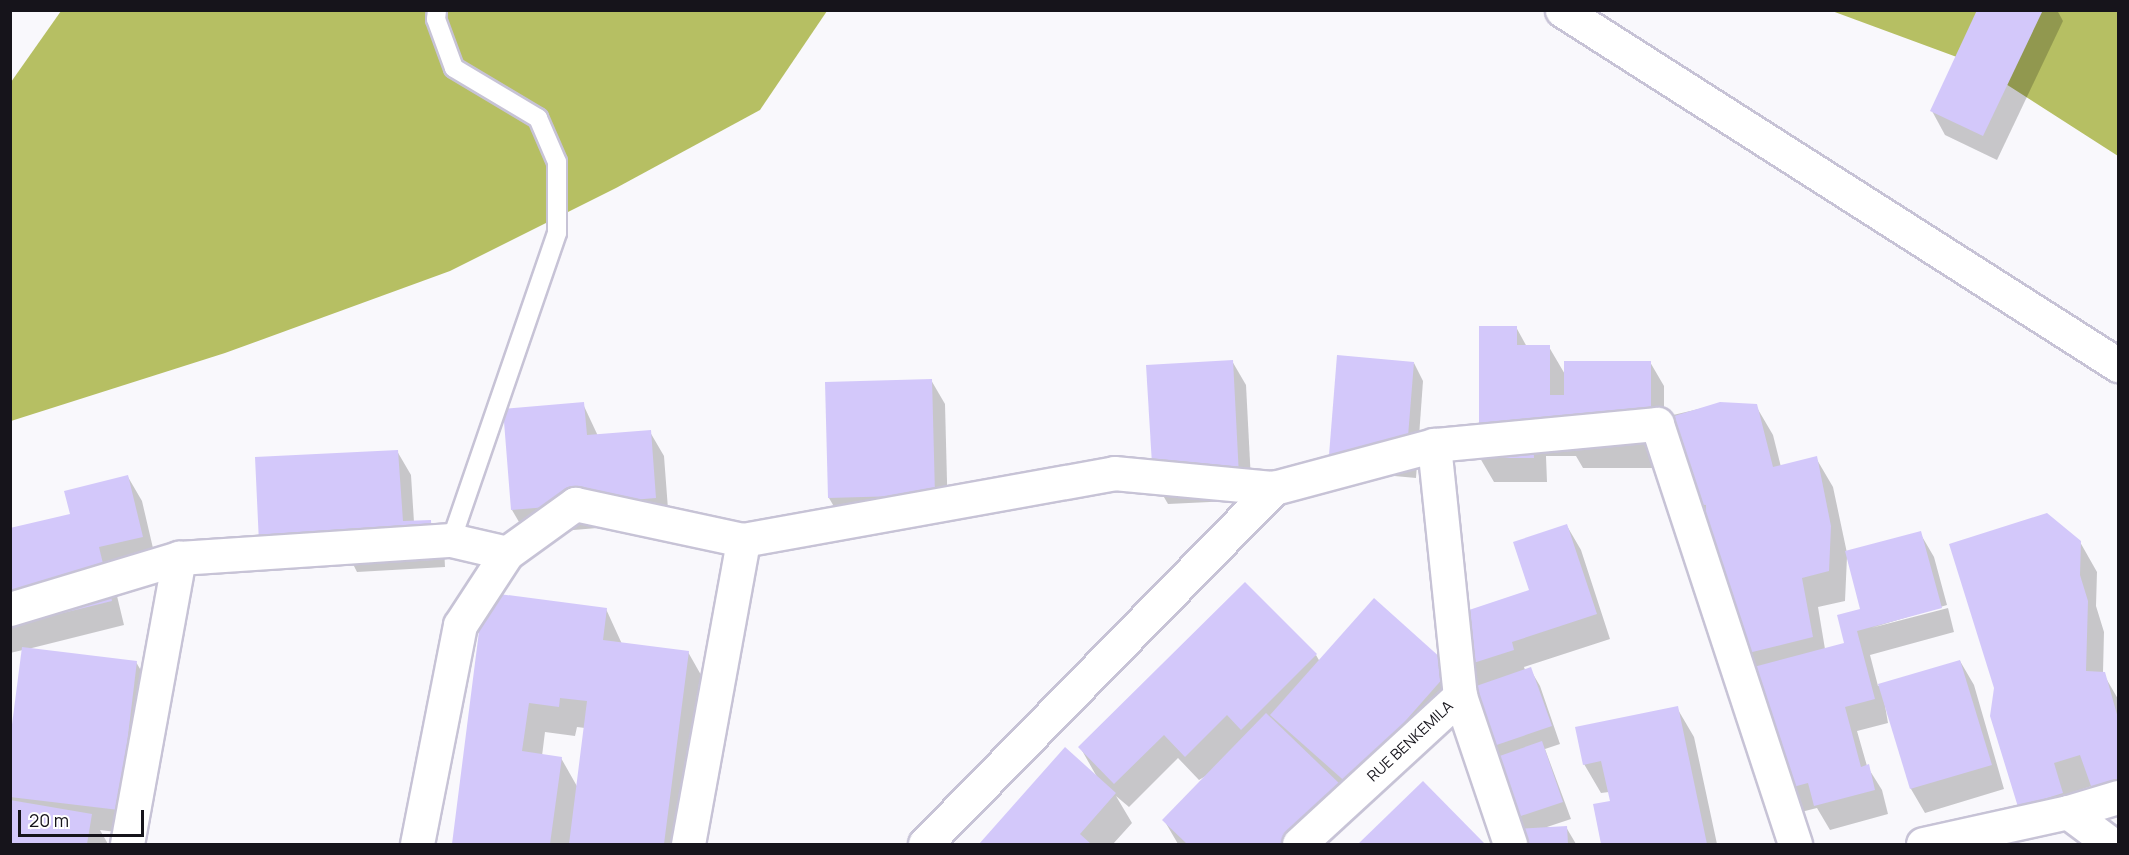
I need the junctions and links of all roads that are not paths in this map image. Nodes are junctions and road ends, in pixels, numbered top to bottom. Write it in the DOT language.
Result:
graph roads {
  1 [pos="437,10"];
  2 [pos="1562,10"];
  3 [pos="2118,365"];
  4 [pos="1434,444"];
  5 [pos="1274,488"];
  6 [pos="451,540"];
  7 [pos="743,540"];
  8 [pos="507,553"];
  9 [pos="179,558"];
  10 [pos="10,609"];
  11 [pos="1460,696"];
  12 [pos="2118,797"];
  13 [pos="2068,812"];
  14 [pos="128,844"];
  15 [pos="417,844"];
  16 [pos="688,844"];
  17 [pos="925,844"];
  18 [pos="1299,844"];
  19 [pos="1510,844"];
  20 [pos="1795,844"];
  21 [pos="1923,844"];
  22 [pos="2111,844"];
  1 -- 6 [label="lane"];
  2 -- 3 [label="street"];
  4 -- 5 [label="street"];
  4 -- 11 [label="street"];
  4 -- 20 [label="street"];
  5 -- 7 [label="street"];
  5 -- 17 [label="street"];
  6 -- 8 [label="street"];
  6 -- 9 [label="street"];
  7 -- 8 [label="street"];
  7 -- 16 [label="street"];
  8 -- 15 [label="street"];
  9 -- 10 [label="street"];
  9 -- 14 [label="street"];
  11 -- 18 [label="street, RUE BENKEMILA"];
  11 -- 19 [label="street, RUE BENKEMILA"];
  12 -- 13 [label="street"];
  13 -- 21 [label="street"];
  13 -- 22 [label="street"];
}
